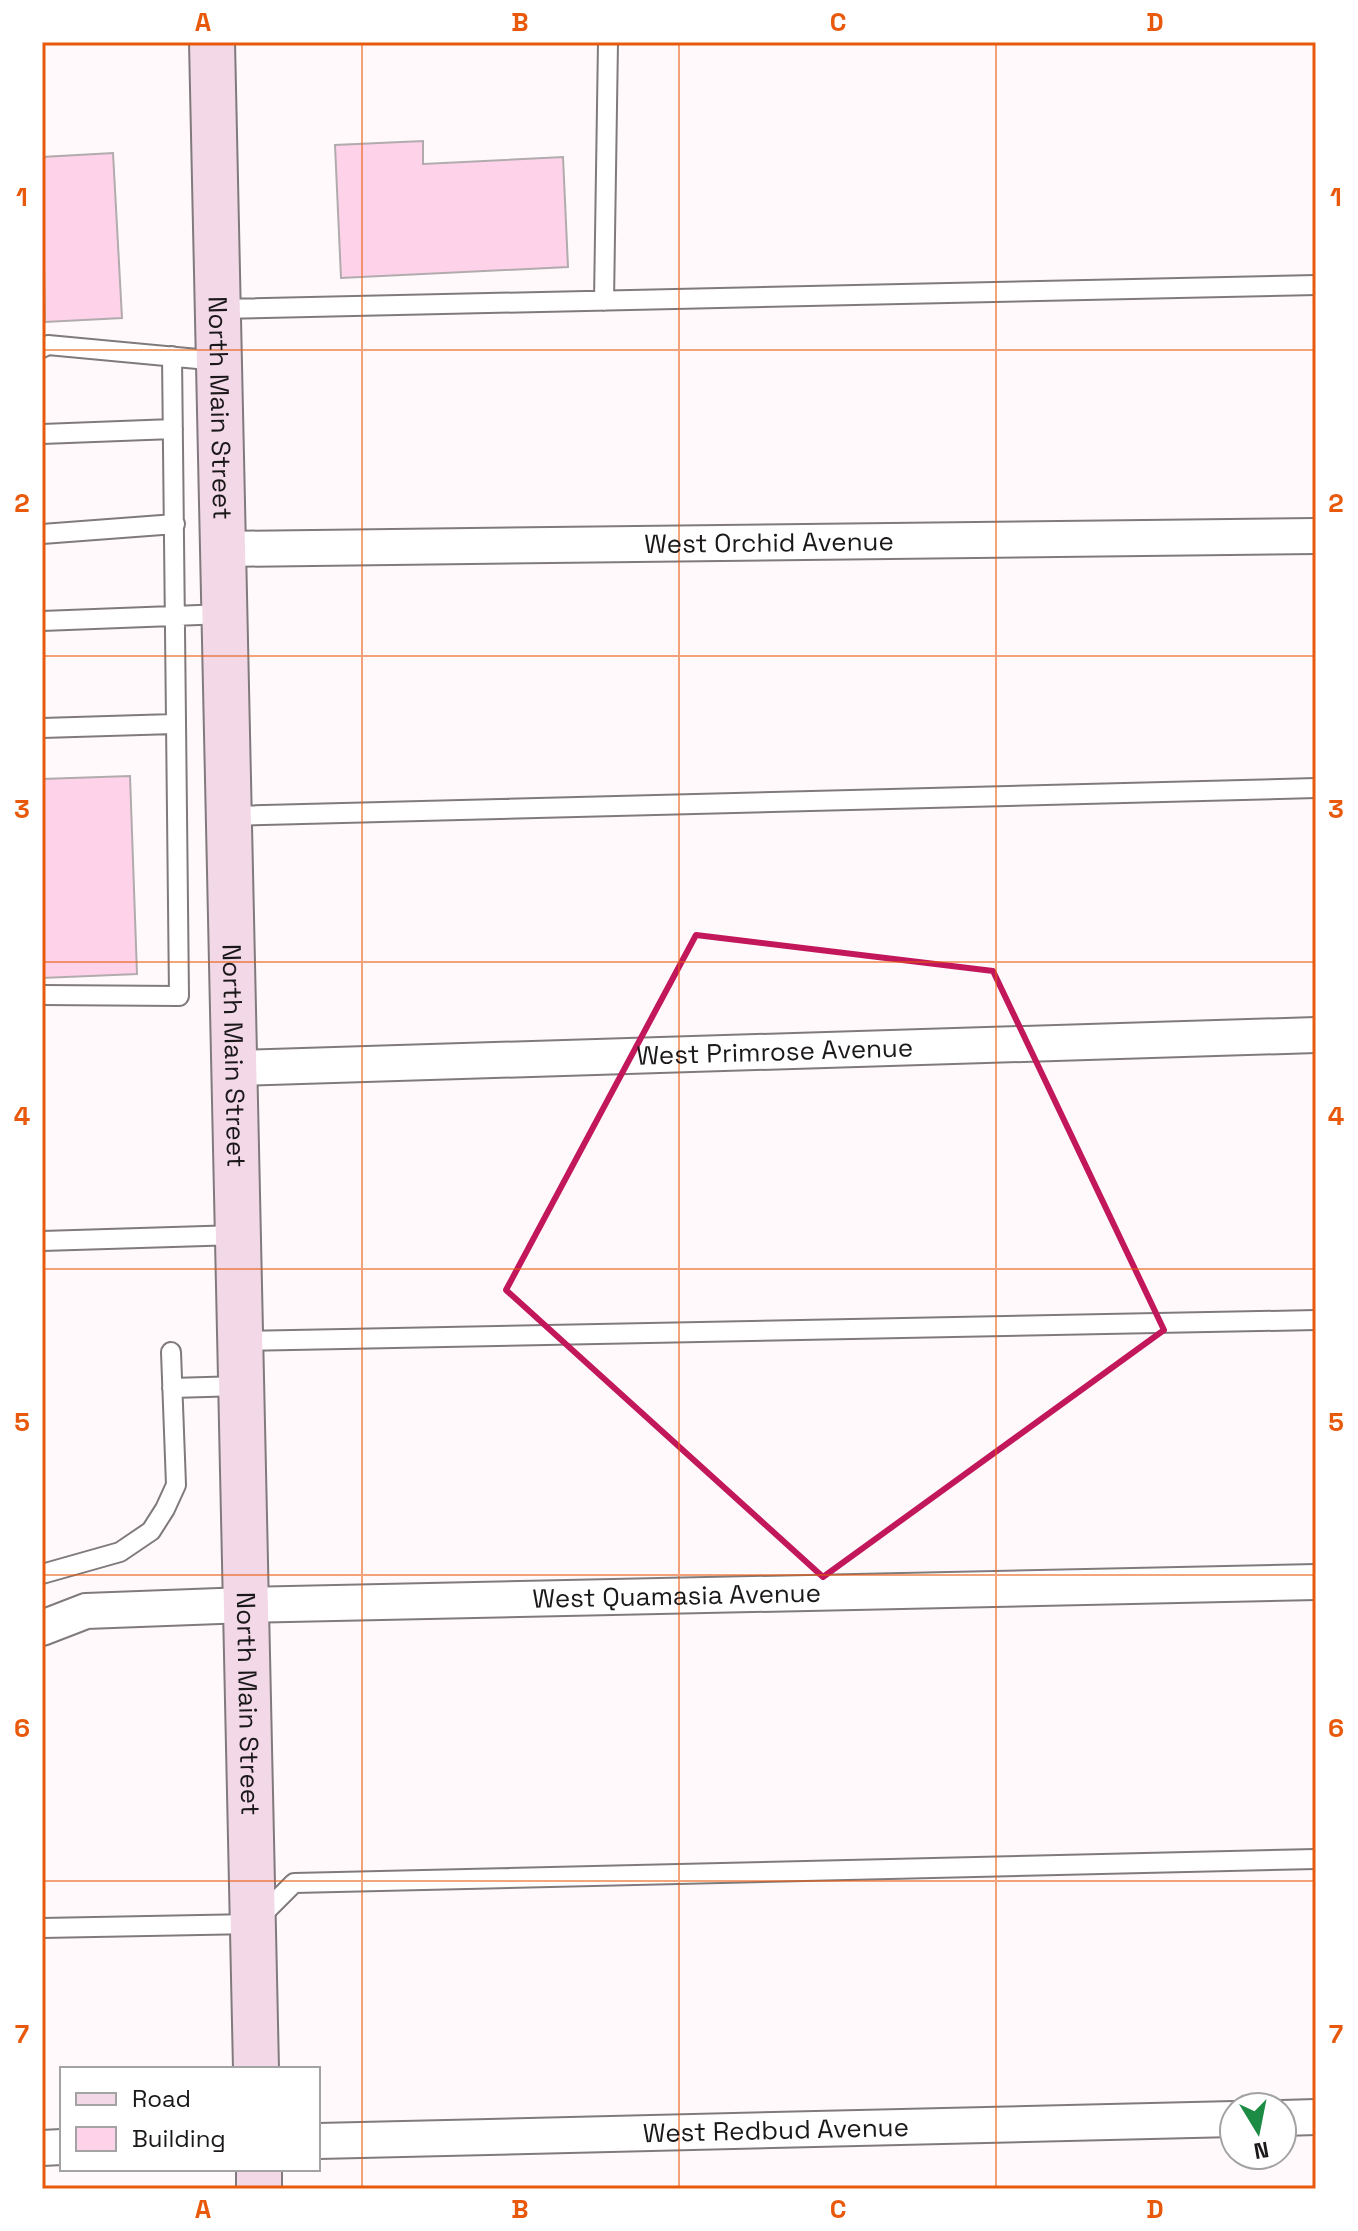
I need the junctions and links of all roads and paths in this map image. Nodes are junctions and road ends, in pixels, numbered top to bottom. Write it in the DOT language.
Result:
graph roads {
  1 [pos="212,42"];
  2 [pos="608,42"];
  3 [pos="1316,285"];
  4 [pos="604,301"];
  5 [pos="218,309"];
  6 [pos="42,348"];
  7 [pos="172,356"];
  8 [pos="219,361"];
  9 [pos="173,429"];
  10 [pos="42,434"];
  11 [pos="175,524"];
  12 [pos="42,534"];
  13 [pos="1316,536"];
  14 [pos="223,549"];
  15 [pos="177,613"];
  16 [pos="225,614"];
  17 [pos="42,621"];
  18 [pos="174,724"];
  19 [pos="42,728"];
  20 [pos="1316,788"];
  21 [pos="229,816"];
  22 [pos="42,995"];
  23 [pos="1316,1035"];
  24 [pos="235,1068"];
  25 [pos="238,1235"];
  26 [pos="42,1241"];
  27 [pos="1316,1320"];
  28 [pos="241,1341"];
  29 [pos="171,1352"];
  30 [pos="241,1386"];
  31 [pos="172,1388"];
  32 [pos="42,1574"];
  33 [pos="1316,1582"];
  34 [pos="246,1605"];
  35 [pos="42,1628"];
  36 [pos="1316,1859"];
  37 [pos="253,1924"];
  38 [pos="42,1928"];
  39 [pos="256,2067"];
  40 [pos="1218,2119"];
  41 [pos="320,2141"];
  1 -- 5 [label="street, North Main Street"];
  2 -- 4 [label="lane"];
  3 -- 4 [label="lane"];
  4 -- 5 [label="lane"];
  5 -- 8 [label="street, North Main Street"];
  6 -- 7 [label="lane"];
  7 -- 8 [label="lane"];
  7 -- 9 [label="lane"];
  8 -- 14 [label="street, North Main Street"];
  9 -- 10 [label="lane"];
  9 -- 11 [label="lane"];
  11 -- 12 [label="lane"];
  11 -- 15 [label="lane"];
  13 -- 14 [label="street, West Orchid Avenue"];
  14 -- 16 [label="street, North Main Street"];
  15 -- 16 [label="lane"];
  15 -- 17 [label="lane"];
  15 -- 18 [label="lane"];
  16 -- 21 [label="street, North Main Street"];
  18 -- 19 [label="lane"];
  18 -- 22 [label="lane"];
  20 -- 21 [label="lane"];
  21 -- 24 [label="street, North Main Street"];
  23 -- 24 [label="street, West Primrose Avenue"];
  24 -- 25 [label="street, North Main Street"];
  25 -- 26 [label="lane"];
  25 -- 28 [label="street, North Main Street"];
  27 -- 28 [label="lane"];
  28 -- 30 [label="street, North Main Street"];
  29 -- 31 [label="lane"];
  30 -- 31 [label="lane"];
  30 -- 34 [label="street, North Main Street"];
  31 -- 32 [label="lane"];
  33 -- 34 [label="street, West Quamasia Avenue"];
  34 -- 35 [label="street, West Quamasia Avenue"];
  34 -- 37 [label="street, North Main Street"];
  36 -- 37 [label="lane"];
  37 -- 38 [label="lane"];
  37 -- 39 [label="street, North Main Street"];
  40 -- 41 [label="street, West Redbud Avenue"];
}
